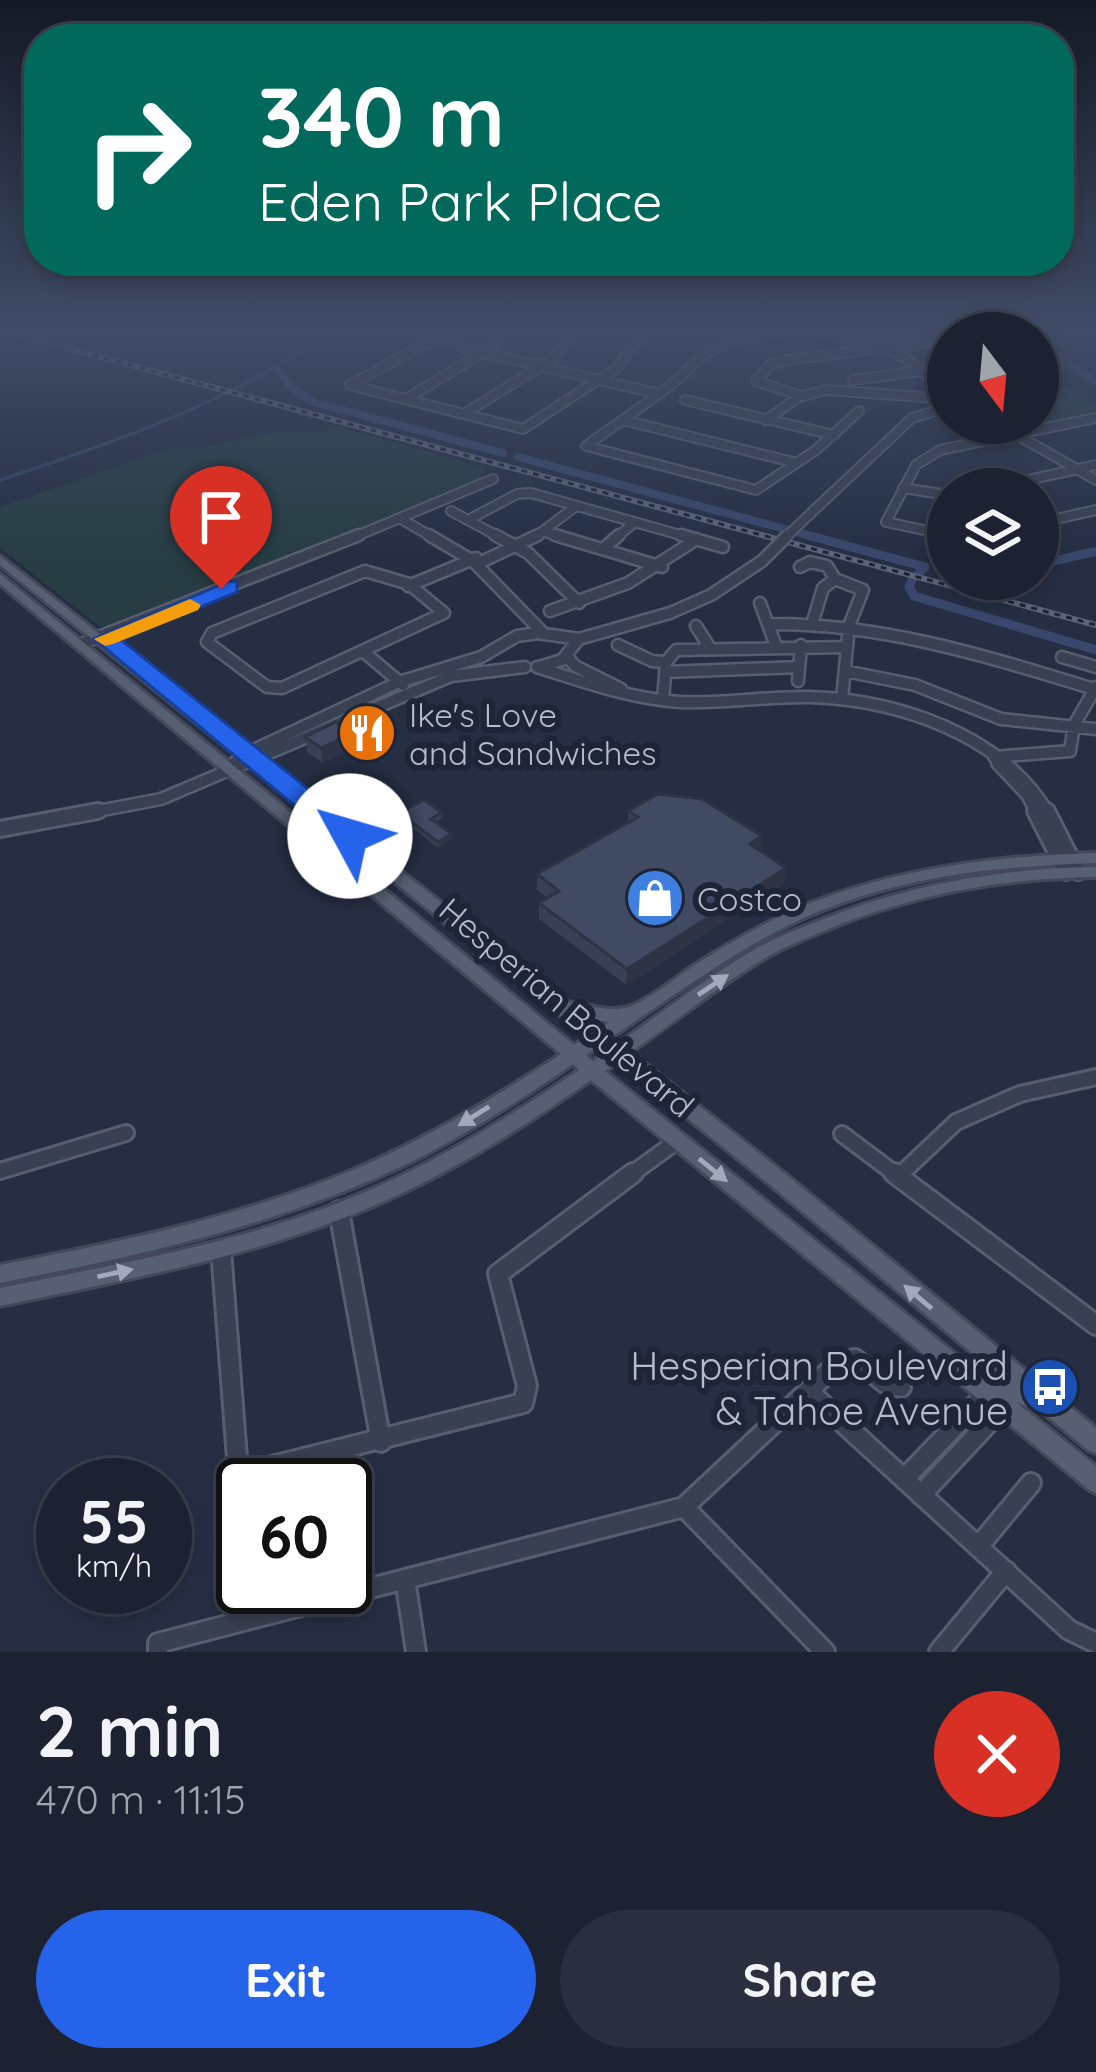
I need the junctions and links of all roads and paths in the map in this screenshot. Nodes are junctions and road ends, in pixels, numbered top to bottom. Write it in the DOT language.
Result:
graph roads {
  1 [pos="426,404"];
  2 [pos="480,404"];
  3 [pos="560,404"];
  4 [pos="645,404"];
  5 [pos="703,404"];
  6 [pos="789,404"];
  7 [pos="915,405"];
  8 [pos="927,406"];
  9 [pos="927,406"];
  10 [pos="860,410"];
  11 [pos="464,414"];
  12 [pos="1096,418"];
  13 [pos="766,419"];
  14 [pos="623,420"];
  15 [pos="1059,425"];
  16 [pos="834,435"];
  17 [pos="963,444"];
  18 [pos="1032,444"];
  19 [pos="793,462"];
  20 [pos="1096,465"];
  21 [pos="1079,471"];
  22 [pos="1059,475"];
  23 [pos="493,479"];
  24 [pos="1096,481"];
  25 [pos="903,488"];
  26 [pos="476,489"];
  27 [pos="927,492"];
  28 [pos="505,501"];
  29 [pos="577,506"];
  30 [pos="1096,510"];
  31 [pos="451,511"];
  32 [pos="1059,518"];
  33 [pos="401,519"];
  34 [pos="468,520"];
  35 [pos="635,522"];
  36 [pos="927,531"];
  37 [pos="544,532"];
  38 [pos="697,539"];
  39 [pos="517,545"];
  40 [pos="723,547"];
  41 [pos="603,549"];
  42 [pos="0,559"];
  43 [pos="474,562"];
  44 [pos="662,567"];
  45 [pos="800,567"];
  46 [pos="0,578"];
  47 [pos="835,579"];
  48 [pos="408,586"];
  49 [pos="20,594"];
  50 [pos="49,597"];
  51 [pos="516,601"];
  52 [pos="579,603"];
  53 [pos="760,603"];
  54 [pos="550,611"];
  55 [pos="813,621"];
  56 [pos="768,624"];
  57 [pos="696,626"];
  58 [pos="849,626"];
  59 [pos="549,635"];
  60 [pos="102,637"];
  61 [pos="579,639"];
  62 [pos="508,642"];
  63 [pos="82,644"];
  64 [pos="618,645"];
  65 [pos="801,645"];
  66 [pos="776,646"];
  67 [pos="847,647"];
  68 [pos="710,648"];
  69 [pos="364,652"];
  70 [pos="567,652"];
  71 [pos="1062,657"];
  72 [pos="531,667"];
  73 [pos="666,667"];
  74 [pos="1096,667"];
  75 [pos="845,670"];
  76 [pos="404,686"];
  77 [pos="1095,688"];
  78 [pos="633,695"];
  79 [pos="842,699"];
  80 [pos="663,700"];
  81 [pos="1074,724"];
  82 [pos="1096,730"];
  83 [pos="251,756"];
  84 [pos="994,758"];
  85 [pos="228,768"];
  86 [pos="0,829"];
  87 [pos="1096,858"];
  88 [pos="1074,867"];
  89 [pos="560,1005"];
  90 [pos="644,1010"];
  91 [pos="609,1045"];
  92 [pos="573,1053"];
  93 [pos="591,1068"];
  94 [pos="1096,1077"];
  95 [pos="126,1132"];
  96 [pos="842,1134"];
  97 [pos="677,1142"];
  98 [pos="0,1171"];
  99 [pos="900,1174"];
  100 [pos="340,1211"];
  101 [pos="221,1250"];
  102 [pos="0,1274"];
  103 [pos="0,1297"];
  104 [pos="1096,1325"];
  105 [pos="901,1387"];
  106 [pos="808,1391"];
  107 [pos="997,1398"];
  108 [pos="1060,1414"];
  109 [pos="381,1442"];
  110 [pos="1096,1442"];
  111 [pos="904,1479"];
  112 [pos="1096,1480"];
  113 [pos="1031,1484"];
  114 [pos="921,1495"];
  115 [pos="684,1507"];
  116 [pos="978,1546"];
  117 [pos="1006,1571"];
  118 [pos="405,1579"];
  119 [pos="1096,1643"];
  120 [pos="158,1648"];
  121 [pos="416,1652"];
  122 [pos="825,1652"];
  123 [pos="939,1652"];
  1 -- 11 [label="street"];
  2 -- 11 [label="street"];
  3 -- 11 [label="street"];
  4 -- 14 [label="street"];
  5 -- 13 [label="street"];
  6 -- 13 [label="street"];
  7 -- 8 [label="street"];
  7 -- 9 [label="street"];
  7 -- 61 [label="street, bridge"];
  10 -- 16 [label="street"];
  12 -- 15 [label="street"];
  13 -- 16 [label="street"];
  14 -- 19 [label="street"];
  14 -- 19 [label="street"];
  16 -- 19 [label="street"];
  17 -- 25 [label="street"];
  18 -- 21 [label="street"];
  20 -- 21 [label="street"];
  21 -- 22 [label="street"];
  21 -- 24 [label="street"];
  23 -- 26 [label="street"];
  25 -- 27 [label="street"];
  25 -- 36 [label="street"];
  26 -- 28 [label="street"];
  26 -- 33 [label="street"];
  28 -- 29 [label="street"];
  28 -- 34 [label="street"];
  29 -- 35 [label="street"];
  29 -- 37 [label="street"];
  30 -- 32 [label="street"];
  31 -- 34 [label="street"];
  33 -- 43 [label="street"];
  33 -- 60 [label="street"];
  34 -- 39 [label="street"];
  35 -- 38 [label="street"];
  35 -- 41 [label="street"];
  37 -- 39 [label="street"];
  37 -- 41 [label="street"];
  38 -- 40 [label="street"];
  38 -- 44 [label="street"];
  39 -- 43 [label="street"];
  39 -- 52 [label="street"];
  41 -- 44 [label="street"];
  42 -- 50 [label="main road, Hesperian Boulevard"];
  43 -- 48 [label="street"];
  43 -- 51 [label="street"];
  44 -- 52 [label="street"];
  45 -- 47 [label="street"];
  46 -- 49 [label="main road, Hesperian Boulevard"];
  47 -- 55 [label="street"];
  47 -- 58 [label="street"];
  48 -- 69 [label="street"];
  48 -- 69 [label="street"];
  49 -- 50 [label="main road"];
  49 -- 63 [label="main road, Hesperian Boulevard"];
  50 -- 60 [label="main road, Hesperian Boulevard"];
  51 -- 59 [label="street"];
  51 -- 62 [label="street"];
  52 -- 54 [label="street"];
  53 -- 56 [label="street"];
  55 -- 56 [label="street"];
  55 -- 58 [label="street"];
  56 -- 66 [label="street"];
  57 -- 68 [label="street"];
  58 -- 67 [label="street"];
  58 -- 77 [label="street"];
  59 -- 61 [label="street"];
  59 -- 62 [label="street"];
  59 -- 70 [label="street"];
  60 -- 63 [label="street"];
  60 -- 83 [label="main road, Hesperian Boulevard"];
  61 -- 70 [label="street"];
  62 -- 72 [label="street"];
  62 -- 76 [label="street"];
  63 -- 85 [label="main road, Hesperian Boulevard"];
  64 -- 73 [label="street"];
  65 -- 66 [label="street"];
  65 -- 67 [label="street"];
  65 -- 73 [label="street"];
  66 -- 68 [label="street"];
  67 -- 75 [label="street"];
  68 -- 73 [label="street"];
  69 -- 76 [label="street"];
  70 -- 72 [label="street"];
  70 -- 78 [label="street"];
  71 -- 74 [label="street"];
  72 -- 76 [label="street"];
  72 -- 78 [label="street"];
  73 -- 80 [label="street"];
  75 -- 79 [label="street"];
  75 -- 81 [label="street"];
  76 -- 83 [label="street"];
  77 -- 81 [label="street"];
  78 -- 80 [label="street"];
  79 -- 80 [label="street"];
  79 -- 84 [label="street"];
  81 -- 82 [label="street"];
  81 -- 84 [label="street"];
  83 -- 85 [label="street"];
  83 -- 89 [label="main road, Hesperian Boulevard"];
  84 -- 88 [label="street"];
  85 -- 86 [label="street"];
  85 -- 92 [label="main road, Hesperian Boulevard"];
  87 -- 88 [label="main road"];
  88 -- 90 [label="main road"];
  91 -- 88 [label="main road, one-way"];
  89 -- 90 [label="main road"];
  89 -- 91 [label="main road, Hesperian Boulevard"];
  90 -- 91 [label="main road"];
  91 -- 92 [label="main road"];
  91 -- 93 [label="main road"];
  108 -- 91 [label="main road, Hesperian Boulevard, one-way"];
  92 -- 93 [label="main road, Hesperian Boulevard"];
  92 -- 102 [label="main road, one-way"];
  93 -- 97 [label="main road, Hesperian Boulevard"];
  93 -- 100 [label="main road"];
  94 -- 99 [label="street"];
  95 -- 98 [label="street"];
  96 -- 99 [label="street"];
  97 -- 107 [label="main road, Hesperian Boulevard, one-way"];
  97 -- 109 [label="street"];
  99 -- 104 [label="street"];
  100 -- 101 [label="main road"];
  100 -- 109 [label="street"];
  103 -- 101 [label="main road, one-way"];
  101 -- 109 [label="street"];
  105 -- 106 [label="street"];
  106 -- 111 [label="street"];
  106 -- 115 [label="street"];
  107 -- 108 [label="main road"];
  107 -- 111 [label="street"];
  107 -- 112 [label="main road, Hesperian Boulevard"];
  107 -- 114 [label="street"];
  108 -- 110 [label="main road, Hesperian Boulevard"];
  111 -- 114 [label="street"];
  113 -- 116 [label="street"];
  114 -- 116 [label="street"];
  115 -- 118 [label="street"];
  115 -- 122 [label="street"];
  116 -- 117 [label="street"];
  117 -- 119 [label="street"];
  117 -- 123 [label="street"];
  118 -- 120 [label="street"];
  118 -- 121 [label="street"];
}
